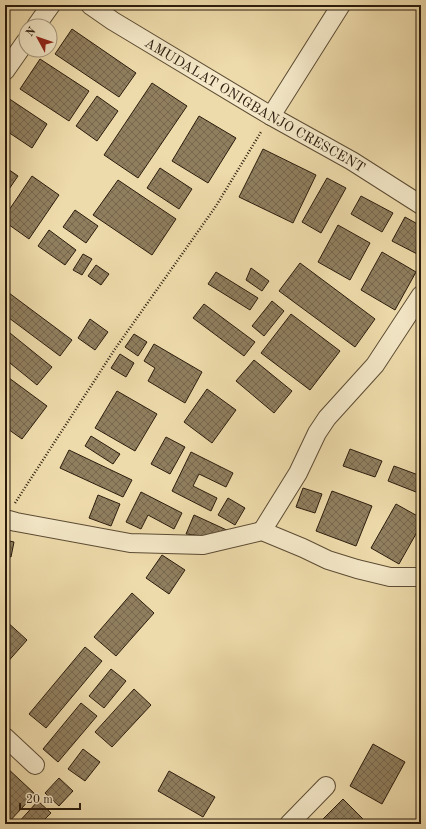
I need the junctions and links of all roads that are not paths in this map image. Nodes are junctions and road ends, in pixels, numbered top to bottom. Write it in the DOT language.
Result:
graph roads {
  1 [pos="50,5"];
  2 [pos="90,5"];
  3 [pos="341,5"];
  4 [pos="41,18"];
  5 [pos="18,52"];
  6 [pos="5,71"];
  7 [pos="271,116"];
  8 [pos="421,205"];
  9 [pos="421,295"];
  10 [pos="5,519"];
  11 [pos="262,532"];
  12 [pos="421,577"];
  13 [pos="5,737"];
  14 [pos="35,765"];
  15 [pos="326,786"];
  16 [pos="289,824"];
  1 -- 4 [label="street"];
  2 -- 7 [label="street, AMUDALAT ONIGBANJO CRESCENT"];
  3 -- 7 [label="street"];
  5 -- 6 [label="street"];
  7 -- 8 [label="street, AMUDALAT ONIGBANJO CRESCENT"];
  9 -- 11 [label="street"];
  10 -- 11 [label="street"];
  11 -- 12 [label="street"];
  13 -- 14 [label="street"];
  15 -- 16 [label="street"];
}
